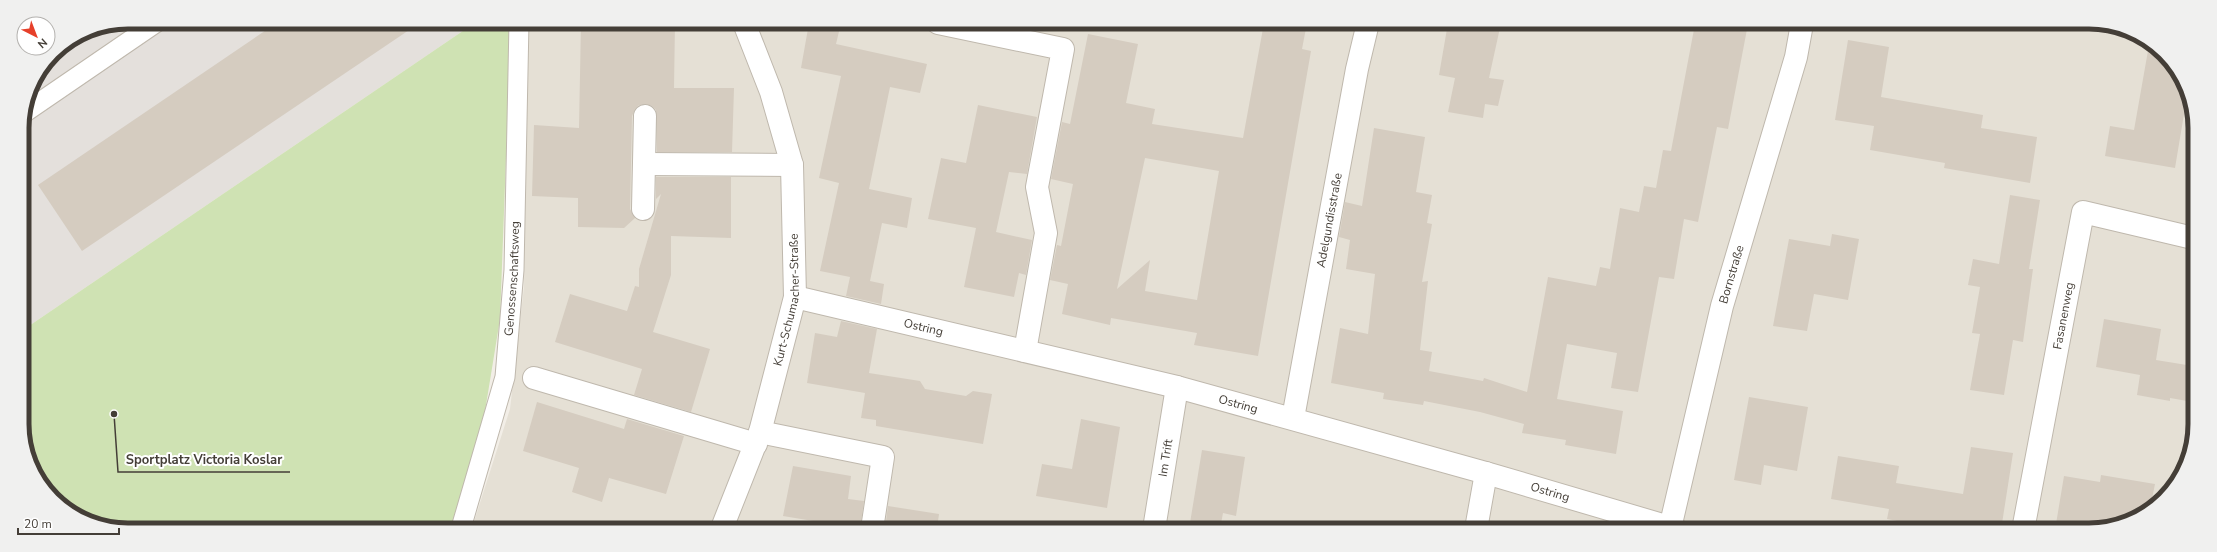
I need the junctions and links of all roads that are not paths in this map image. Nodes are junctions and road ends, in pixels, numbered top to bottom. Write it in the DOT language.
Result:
graph roads {
  1 [pos="147,29"];
  2 [pos="519,29"];
  3 [pos="746,29"];
  4 [pos="967,29"];
  5 [pos="1367,29"];
  6 [pos="1801,29"];
  7 [pos="31,107"];
  8 [pos="645,116"];
  9 [pos="644,164"];
  10 [pos="792,165"];
  11 [pos="643,208"];
  12 [pos="2188,237"];
  13 [pos="795,297"];
  14 [pos="1025,351"];
  15 [pos="534,378"];
  16 [pos="1177,387"];
  17 [pos="1293,418"];
  18 [pos="758,438"];
  19 [pos="1486,473"];
  20 [pos="462,523"];
  21 [pos="724,523"];
  22 [pos="873,523"];
  23 [pos="1155,523"];
  24 [pos="1477,523"];
  25 [pos="1653,523"];
  26 [pos="1674,523"];
  27 [pos="2024,523"];
  1 -- 7 [label="lane"];
  2 -- 20 [label="lane, Genossenschaftsweg"];
  3 -- 10 [label="street, Kurt-Schumacher-Straße"];
  4 -- 14 [label="street"];
  5 -- 17 [label="street, Adelgundisstraße"];
  6 -- 26 [label="street, Bornstraße"];
  8 -- 9 [label="street"];
  9 -- 10 [label="street"];
  9 -- 11 [label="street"];
  10 -- 13 [label="street, Kurt-Schumacher-Straße"];
  12 -- 27 [label="street, Fasanenweg"];
  13 -- 14 [label="street, Ostring"];
  13 -- 18 [label="street, Kurt-Schumacher-Straße"];
  14 -- 16 [label="street, Ostring"];
  15 -- 18 [label="street"];
  16 -- 17 [label="street, Ostring"];
  16 -- 23 [label="street, Im Trift"];
  17 -- 19 [label="street, Ostring"];
  18 -- 21 [label="street, Kurt-Schumacher-Straße"];
  18 -- 22 [label="street"];
  19 -- 24 [label="street"];
  19 -- 25 [label="street, Ostring"];
}
